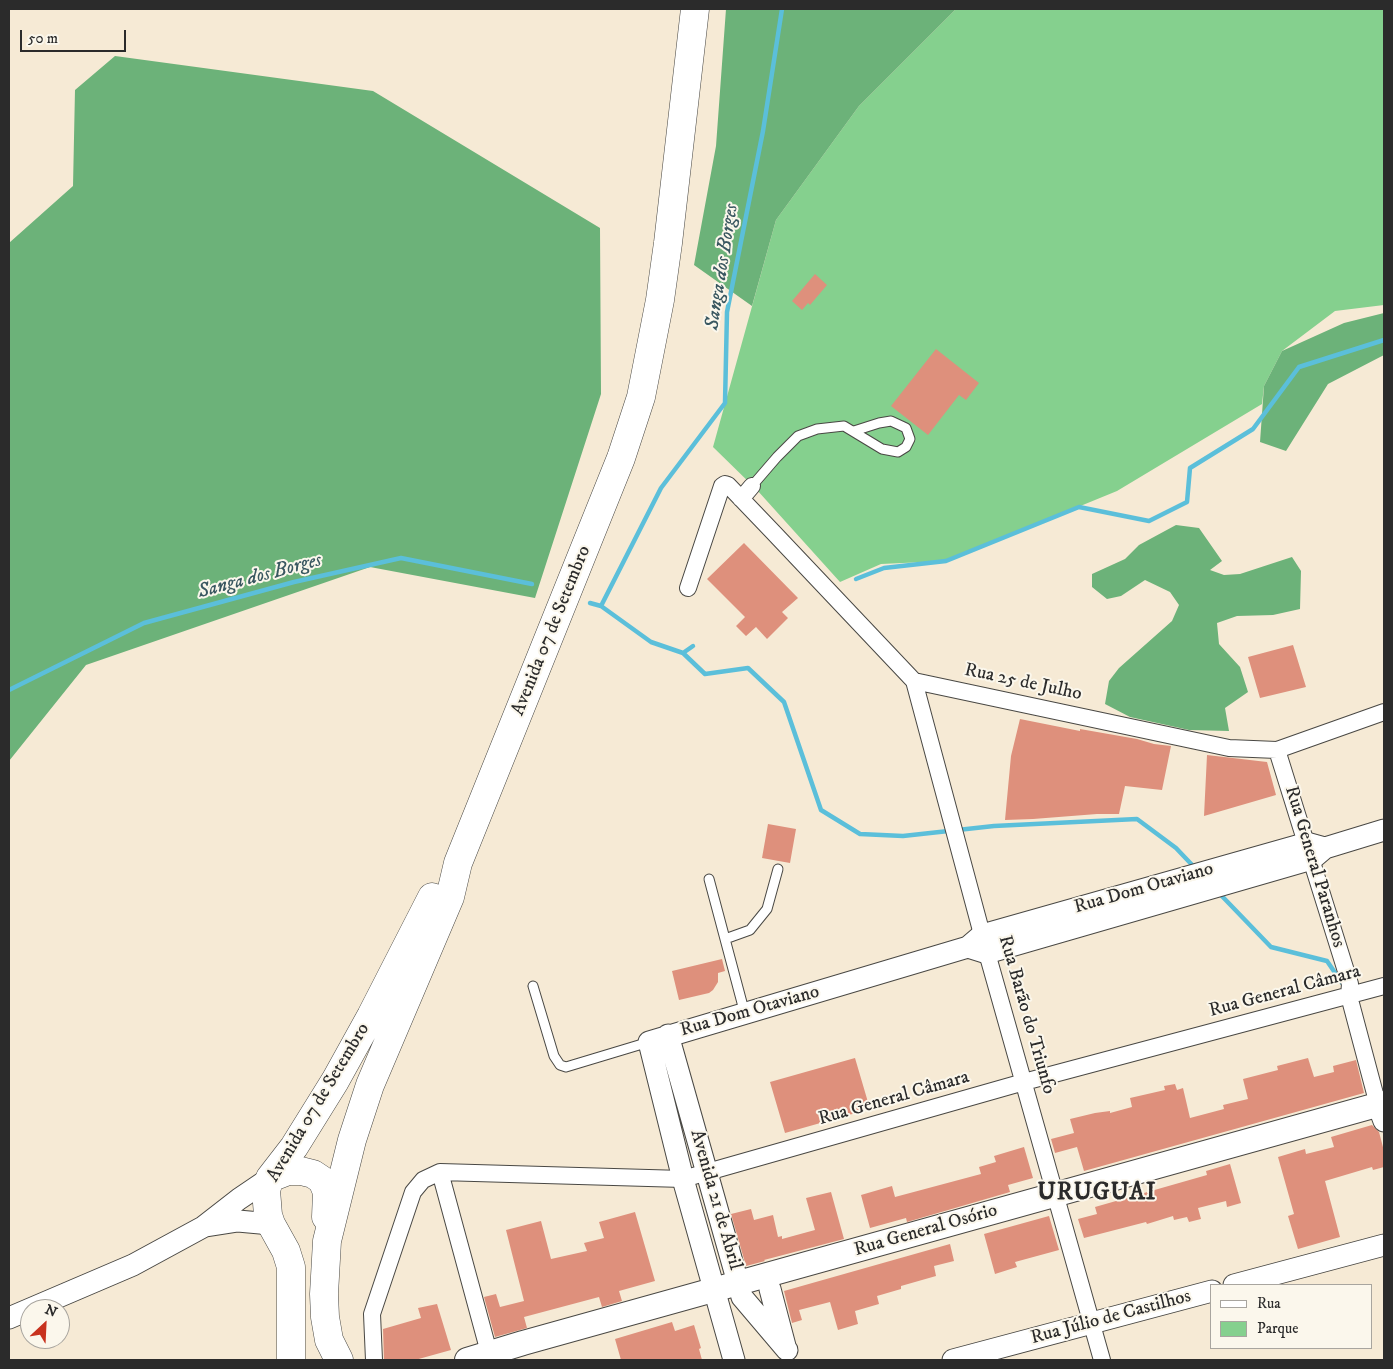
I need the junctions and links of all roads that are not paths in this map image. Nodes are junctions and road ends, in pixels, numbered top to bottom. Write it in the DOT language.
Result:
graph roads {
  1 [pos="695,9"];
  2 [pos="854,431"];
  3 [pos="752,486"];
  4 [pos="741,499"];
  5 [pos="688,588"];
  6 [pos="914,681"];
  7 [pos="1384,712"];
  8 [pos="1277,750"];
  9 [pos="1384,830"];
  10 [pos="1315,850"];
  11 [pos="458,863"];
  12 [pos="778,868"];
  13 [pos="709,879"];
  14 [pos="725,939"];
  15 [pos="979,945"];
  16 [pos="533,986"];
  17 [pos="1384,986"];
  18 [pos="1352,991"];
  19 [pos="745,1014"];
  20 [pos="658,1039"];
  21 [pos="1024,1082"];
  22 [pos="1383,1109"];
  23 [pos="440,1172"];
  24 [pos="707,1173"];
  25 [pos="270,1178"];
  26 [pos="684,1179"];
  27 [pos="1056,1200"];
  28 [pos="271,1224"];
  29 [pos="204,1227"];
  30 [pos="327,1240"];
  31 [pos="1384,1245"];
  32 [pos="1238,1284"];
  33 [pos="770,1289"];
  34 [pos="740,1290"];
  35 [pos="1210,1292"];
  36 [pos="716,1298"];
  37 [pos="9,1318"];
  38 [pos="1091,1323"];
  39 [pos="788,1355"];
  40 [pos="497,1358"];
  41 [pos="291,1360"];
  42 [pos="339,1360"];
  43 [pos="374,1360"];
  44 [pos="467,1360"];
  45 [pos="734,1360"];
  46 [pos="953,1360"];
  47 [pos="1102,1360"];
  1 -- 11 [label="highway, Avenida 07 de Setembro"];
  2 -- 2 [label="lane"];
  2 -- 3 [label="lane"];
  3 -- 4 [label="street"];
  4 -- 5 [label="street"];
  4 -- 6 [label="street"];
  6 -- 8 [label="street, Rua 25 de Julho"];
  6 -- 15 [label="street, Rua Barão do Triunfo"];
  7 -- 8 [label="street, Rua 25 de Julho"];
  8 -- 10 [label="street, Rua General Paranhos"];
  9 -- 10 [label="street, Rua Dom Otaviano"];
  10 -- 15 [label="street, Rua Dom Otaviano"];
  10 -- 18 [label="street, Rua General Paranhos"];
  11 -- 25 [label="highway, Avenida 07 de Setembro"];
  11 -- 30 [label="highway, Avenida 07 de Setembro"];
  12 -- 14 [label="lane"];
  13 -- 14 [label="lane"];
  14 -- 19 [label="lane"];
  15 -- 19 [label="street, Rua Dom Otaviano"];
  15 -- 21 [label="street, Rua Barão do Triunfo"];
  16 -- 20 [label="lane"];
  17 -- 18 [label="street, Rua General Câmara"];
  18 -- 21 [label="street, Rua General Câmara"];
  18 -- 22 [label="street, Rua General Paranhos"];
  19 -- 20 [label="street, Rua Dom Otaviano"];
  20 -- 24 [label="street, Avenida 21 de Abril"];
  20 -- 26 [label="street, Avenida 21 de Abril"];
  21 -- 24 [label="street, Rua General Câmara"];
  21 -- 27 [label="street, Rua Barão do Triunfo"];
  22 -- 27 [label="main road, Rua General Osório"];
  23 -- 26 [label="street, Rua General Câmara"];
  23 -- 40 [label="street"];
  23 -- 43 [label="street"];
  24 -- 26 [label="street, Rua General Câmara"];
  24 -- 34 [label="street, Avenida 21 de Abril"];
  25 -- 28 [label="highway, Avenida 07 de Setembro"];
  25 -- 29 [label="street"];
  25 -- 30 [label="highway"];
  26 -- 36 [label="street, Avenida 21 de Abril"];
  27 -- 33 [label="main road, Rua General Osório"];
  27 -- 34 [label="main road, Rua General Osório"];
  27 -- 38 [label="street, Rua Barão do Triunfo"];
  28 -- 29 [label="street"];
  28 -- 41 [label="highway, Avenida 07 de Setembro"];
  29 -- 37 [label="street"];
  30 -- 42 [label="highway, Avenida 07 de Setembro"];
  31 -- 32 [label="street"];
  33 -- 34 [label="main road, Rua General Osório"];
  33 -- 39 [label="street, Avenida 21 de Abril"];
  34 -- 36 [label="main road, Rua General Osório"];
  34 -- 39 [label="street, Avenida 21 de Abril"];
  35 -- 38 [label="street, Rua Júlio de Castilhos"];
  36 -- 40 [label="main road, Rua General Osório"];
  36 -- 45 [label="street, Avenida 21 de Abril"];
  38 -- 46 [label="street, Rua Júlio de Castilhos"];
  38 -- 47 [label="street, Rua Barão do Triunfo"];
  40 -- 44 [label="main road, Rua General Osório"];
}
